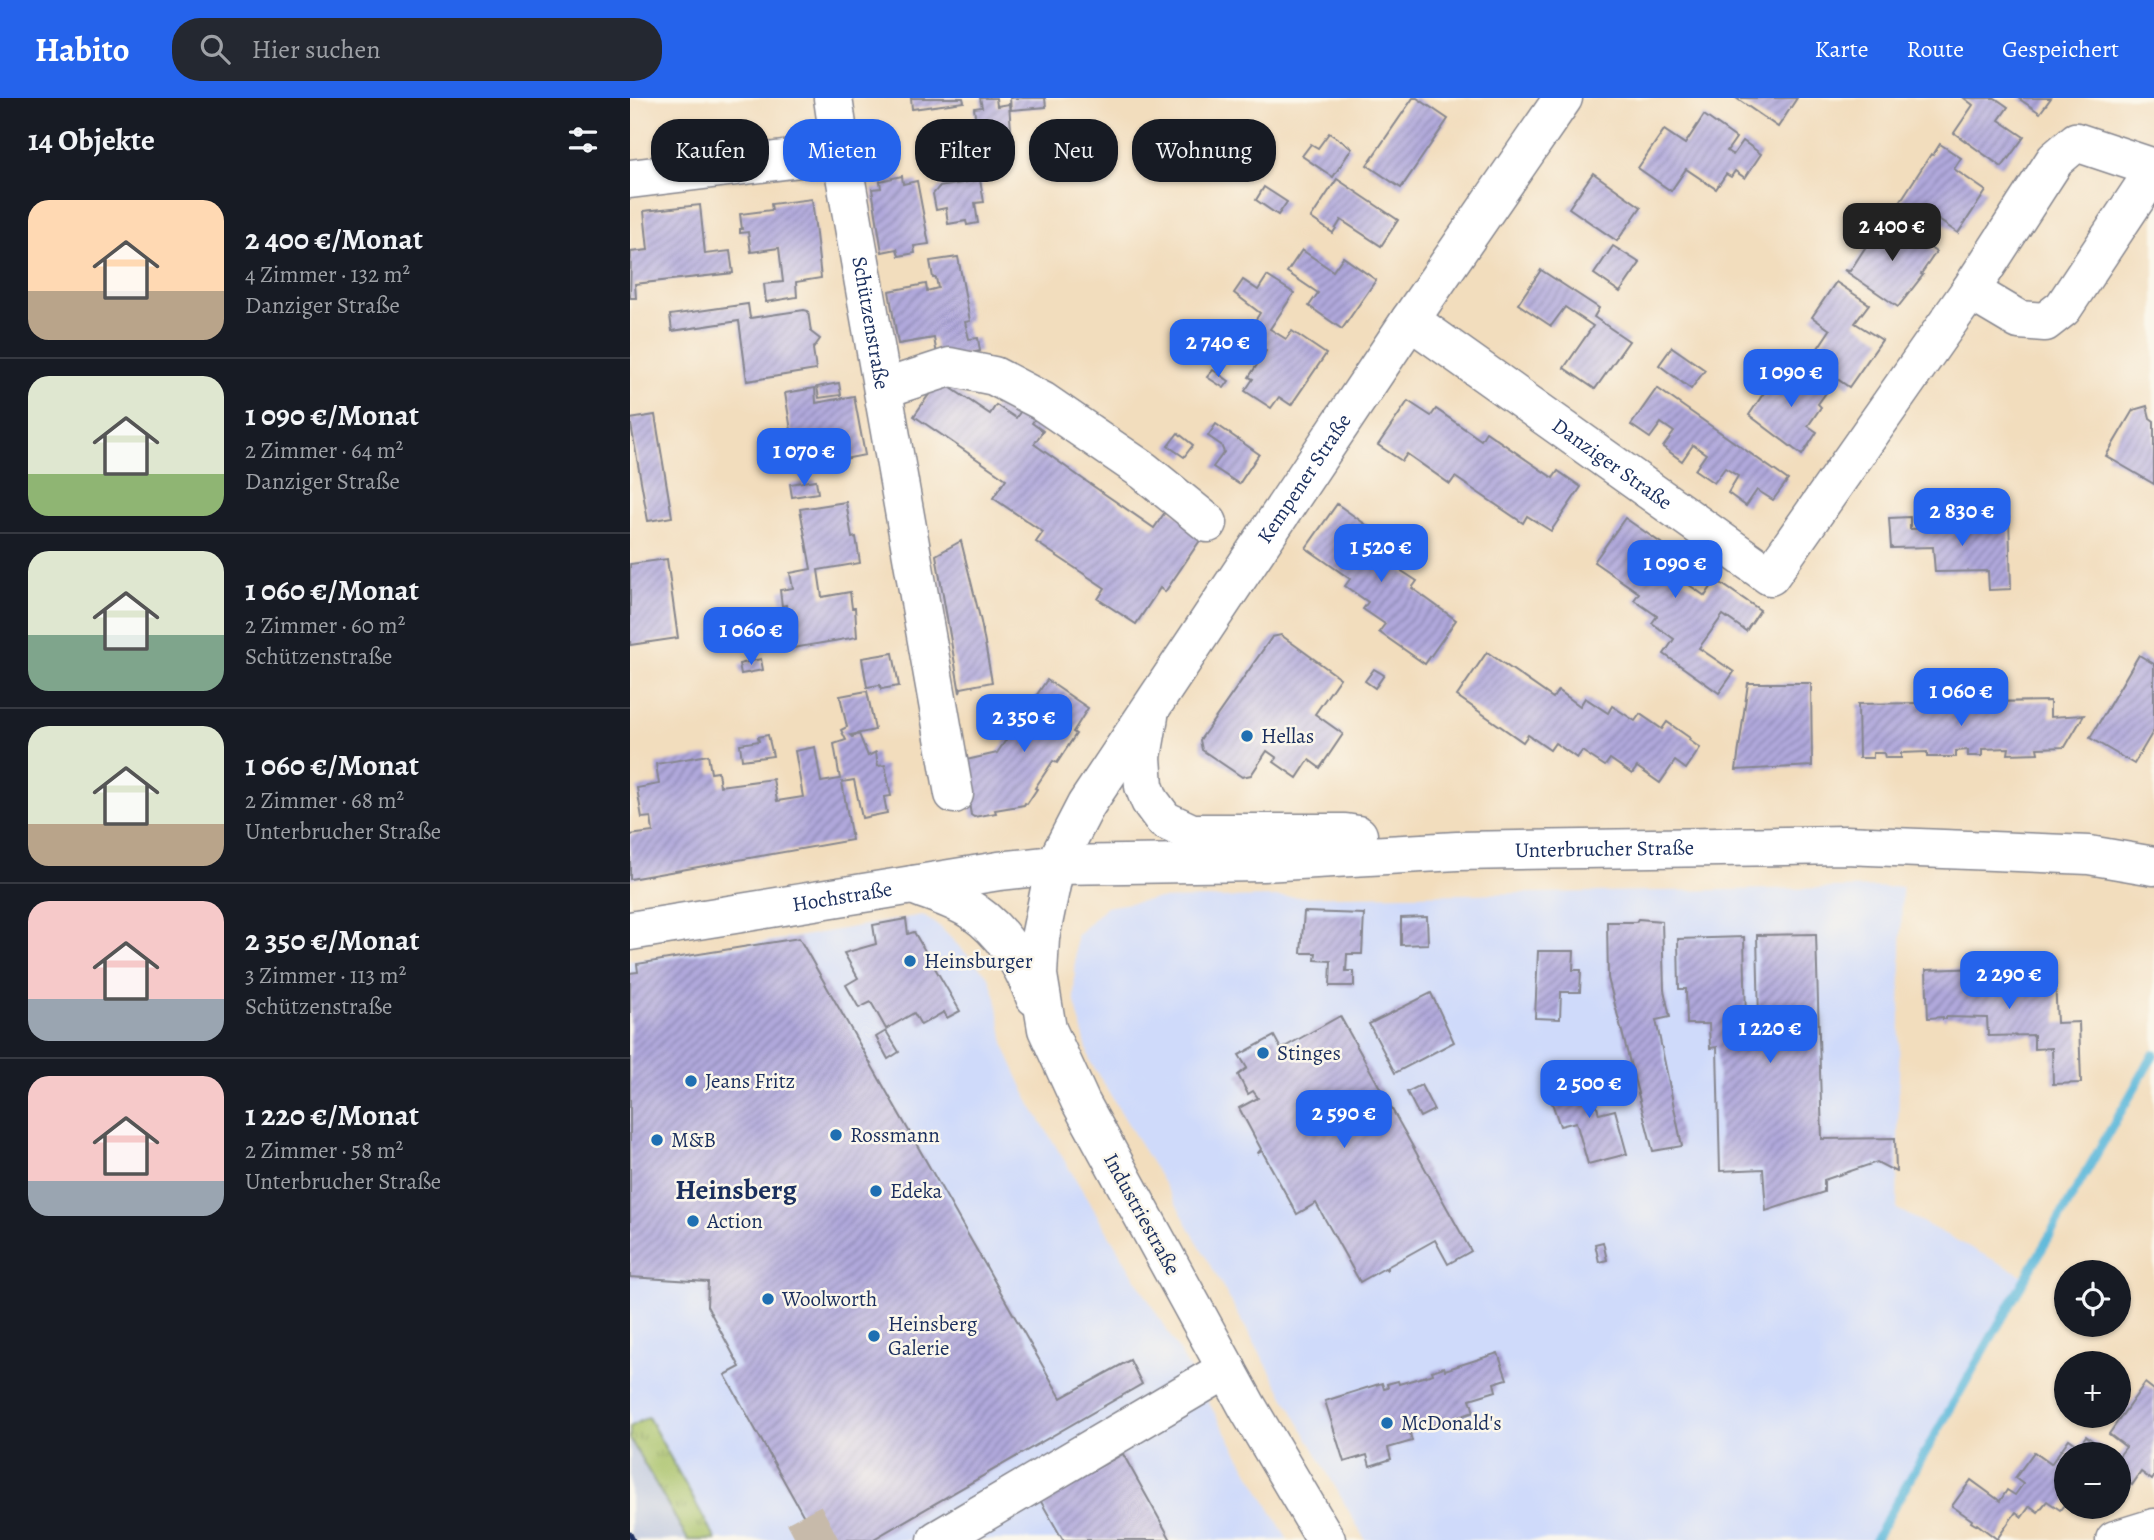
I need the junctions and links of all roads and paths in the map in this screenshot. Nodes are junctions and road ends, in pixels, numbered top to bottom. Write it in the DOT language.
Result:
graph roads {
  1 [pos="833,98"];
  2 [pos="1563,98"];
  3 [pos="836,119"];
  4 [pos="783,160"];
  5 [pos="2154,170"];
  6 [pos="630,179"];
  7 [pos="846,182"];
  8 [pos="1970,291"];
  9 [pos="1410,320"];
  10 [pos="883,389"];
  11 [pos="1208,523"];
  12 [pos="1150,710"];
  13 [pos="954,794"];
  14 [pos="1457,851"];
  15 [pos="1055,865"];
  16 [pos="2154,866"];
  17 [pos="913,885"];
  18 [pos="630,931"];
  19 [pos="1047,1028"];
  20 [pos="1227,1369"];
  21 [pos="2154,1528"];
  22 [pos="937,1540"];
  23 [pos="1326,1540"];
  24 [pos="2115,1540"];
  1 -- 3 [label="street, Schützenstraße"];
  2 -- 9 [label="street, Kempener Straße"];
  4 -- 6 [label="street"];
  5 -- 8 [label="street, Danziger Straße"];
  5 -- 8 [label="street, Danziger Straße"];
  7 -- 10 [label="street, Schützenstraße"];
  8 -- 9 [label="street, Danziger Straße"];
  9 -- 12 [label="street, Kempener Straße"];
  10 -- 11 [label="street"];
  10 -- 13 [label="street, Schützenstraße"];
  12 -- 14 [label="street"];
  12 -- 15 [label="street, Kempener Straße"];
  14 -- 15 [label="street, Unterbrucher Straße"];
  14 -- 16 [label="street, Unterbrucher Straße"];
  15 -- 17 [label="street, Hochstraße"];
  15 -- 19 [label="street, Industriestraße"];
  17 -- 18 [label="street, Hochstraße"];
  17 -- 19 [label="street"];
  19 -- 20 [label="street, Industriestraße"];
  20 -- 22 [label="street"];
  20 -- 23 [label="street, Industriestraße"];
  21 -- 24 [label="street"];
}
